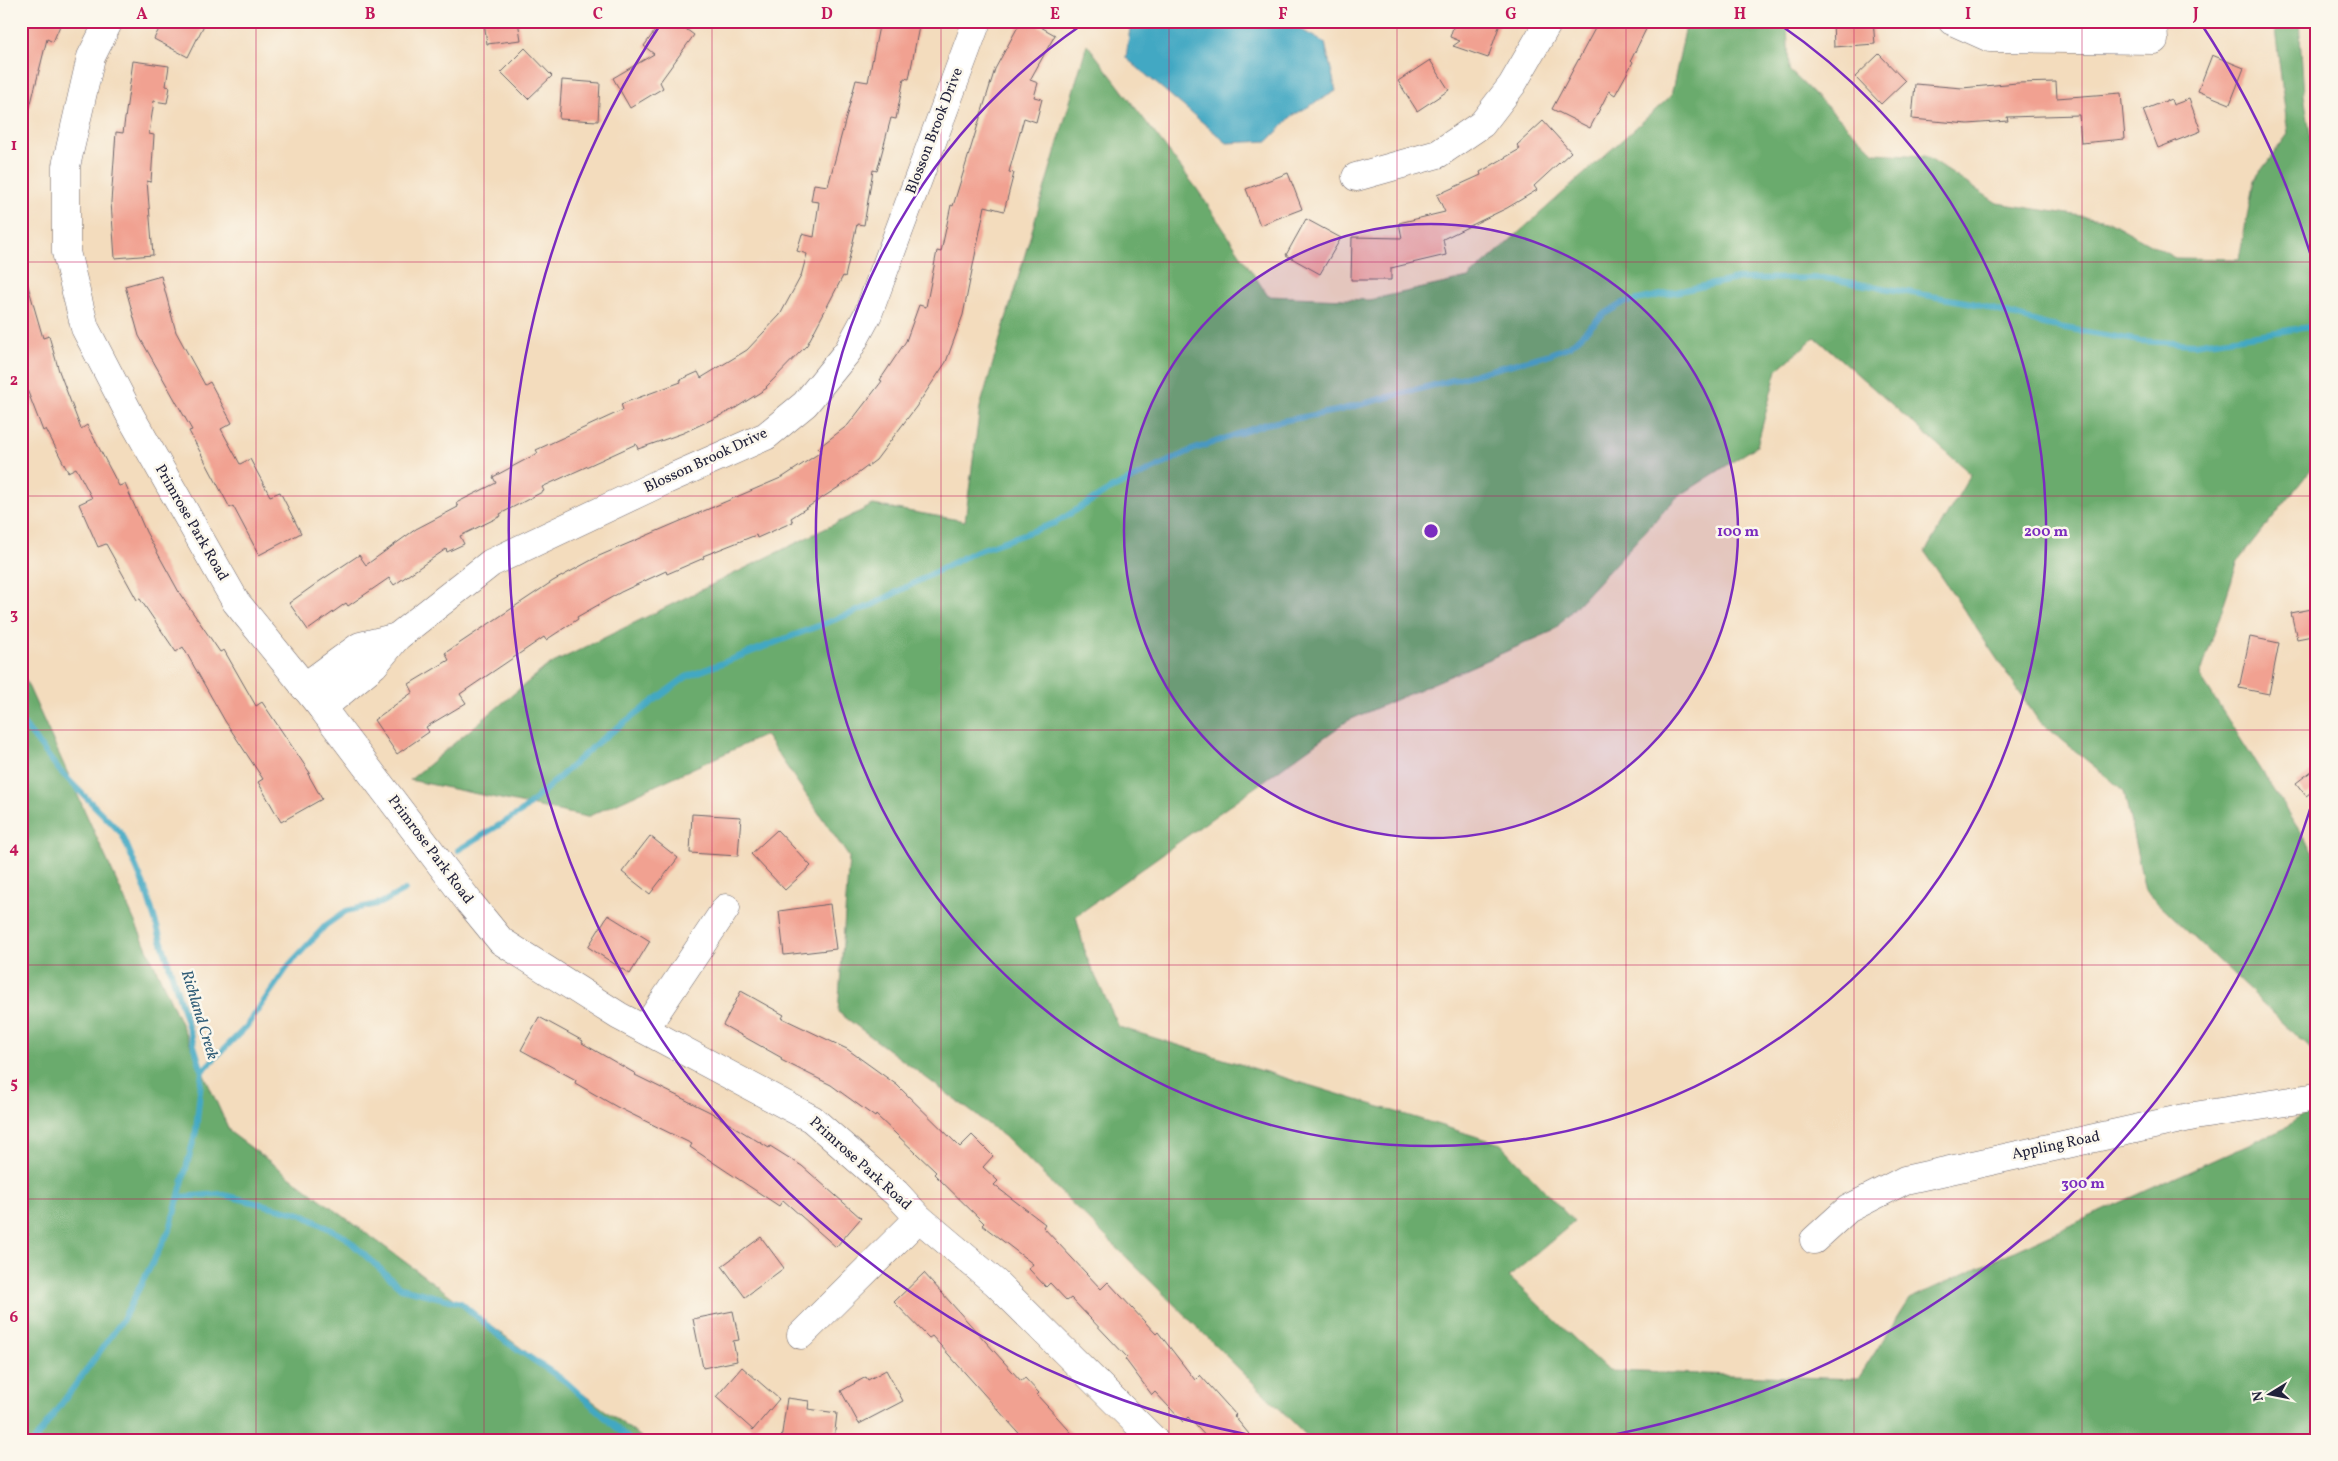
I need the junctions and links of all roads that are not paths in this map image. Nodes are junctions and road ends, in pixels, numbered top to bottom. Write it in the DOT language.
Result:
graph roads {
  1 [pos="109,21"];
  2 [pos="977,21"];
  3 [pos="1549,21"];
  4 [pos="1952,21"];
  5 [pos="2153,21"];
  6 [pos="1356,177"];
  7 [pos="397,637"];
  8 [pos="304,687"];
  9 [pos="322,708"];
  10 [pos="726,908"];
  11 [pos="645,1029"];
  12 [pos="2317,1097"];
  13 [pos="919,1218"];
  14 [pos="1814,1240"];
  15 [pos="801,1334"];
  16 [pos="1154,1440"];
  1 -- 8 [label="street, Primrose Park Road"];
  2 -- 7 [label="street, Blosson Brook Drive"];
  3 -- 6 [label="street"];
  4 -- 5 [label="street"];
  7 -- 8 [label="street, Blosson Brook Drive"];
  7 -- 9 [label="street, Blosson Brook Drive"];
  8 -- 9 [label="street, Primrose Park Road"];
  9 -- 11 [label="street, Primrose Park Road"];
  10 -- 11 [label="street"];
  11 -- 13 [label="street, Primrose Park Road"];
  12 -- 14 [label="street, Appling Road"];
  13 -- 15 [label="street"];
  13 -- 16 [label="street, Primrose Park Road"];
}
